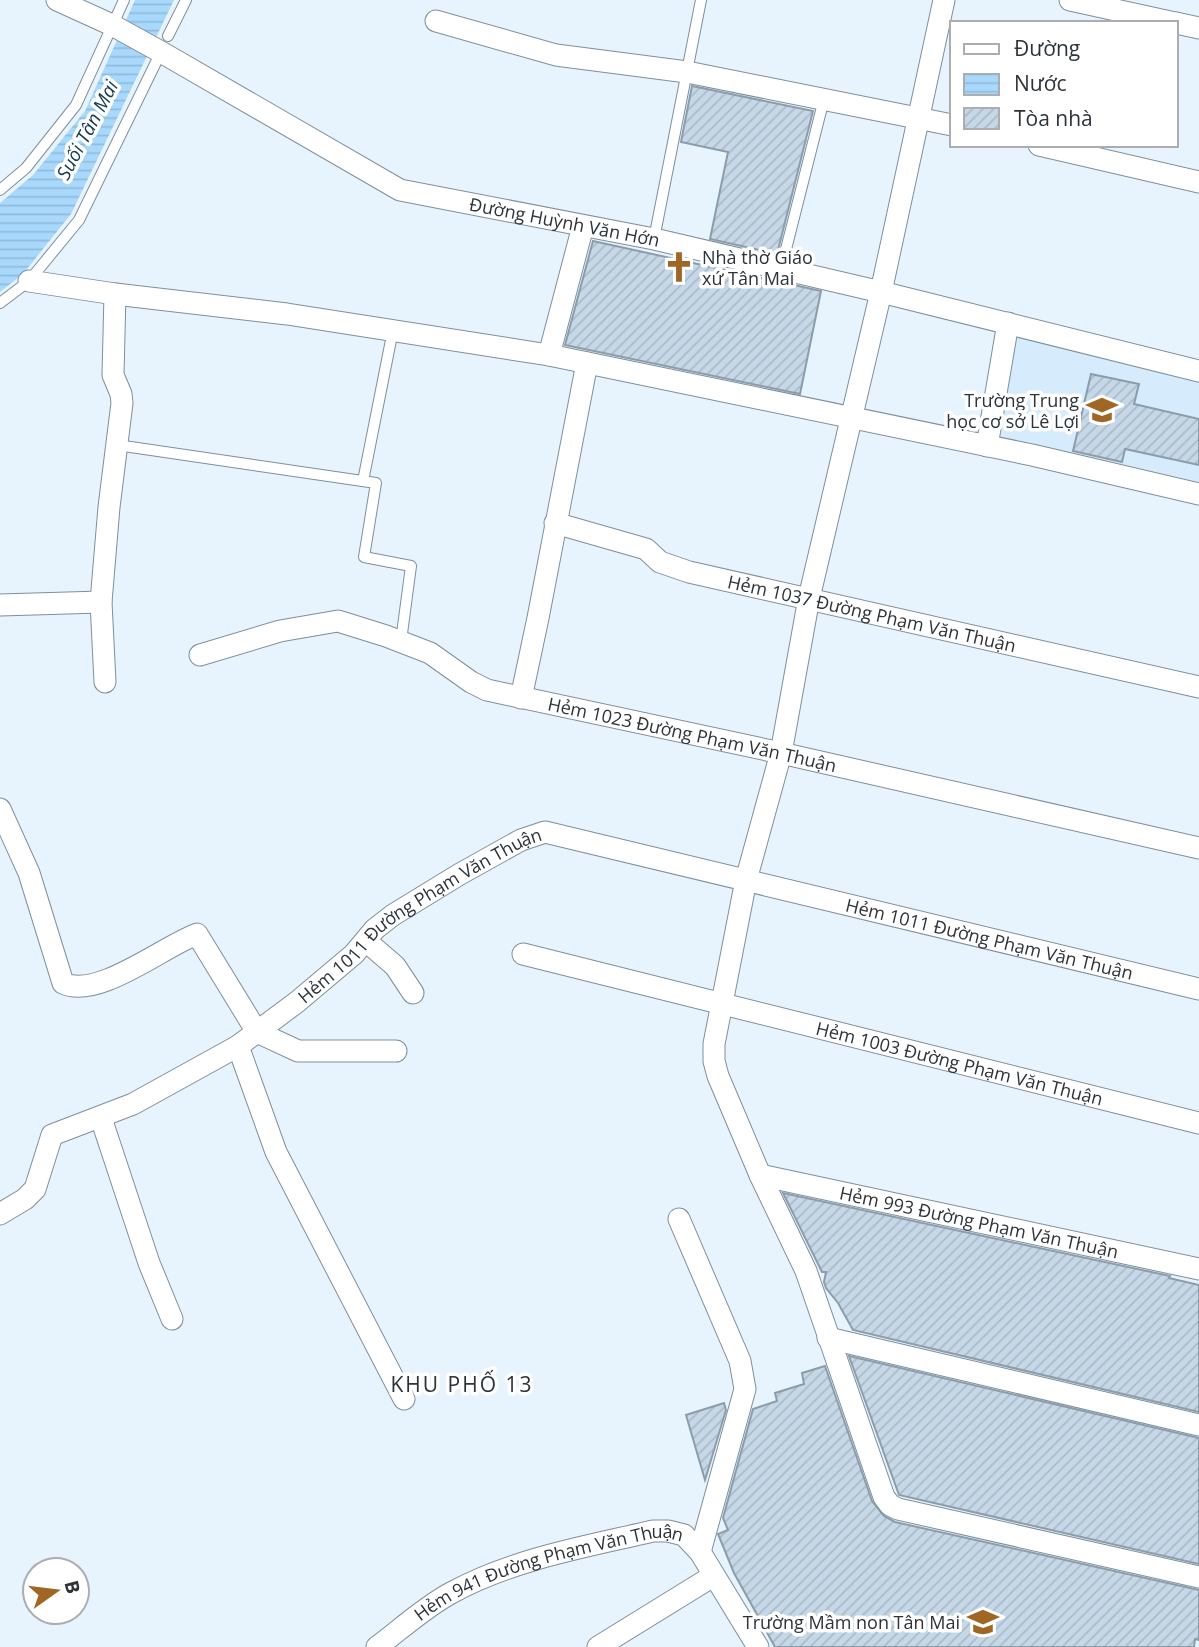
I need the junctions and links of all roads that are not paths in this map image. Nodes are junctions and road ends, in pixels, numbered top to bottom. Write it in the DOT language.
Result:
graph roads {
  1 [pos="57,0"];
  2 [pos="124,0"];
  3 [pos="186,0"];
  4 [pos="701,0"];
  5 [pos="944,0"];
  6 [pos="1070,0"];
  7 [pos="436,21"];
  8 [pos="1167,21"];
  9 [pos="1178,23"];
  10 [pos="112,25"];
  11 [pos="1199,28"];
  12 [pos="165,44"];
  13 [pos="687,72"];
  14 [pos="824,99"];
  15 [pos="919,117"];
  16 [pos="950,125"];
  17 [pos="1048,147"];
  18 [pos="1199,182"];
  19 [pos="0,190"];
  20 [pos="583,226"];
  21 [pos="654,239"];
  22 [pos="781,269"];
  23 [pos="29,281"];
  24 [pos="881,292"];
  25 [pos="115,294"];
  26 [pos="0,303"];
  27 [pos="1009,323"];
  28 [pos="393,330"];
  29 [pos="549,355"];
  30 [pos="587,363"];
  31 [pos="1199,371"];
  32 [pos="851,419"];
  33 [pos="117,445"];
  34 [pos="987,446"];
  35 [pos="363,481"];
  36 [pos="1199,494"];
  37 [pos="555,523"];
  38 [pos="809,598"];
  39 [pos="101,602"];
  40 [pos="0,605"];
  41 [pos="401,641"];
  42 [pos="200,654"];
  43 [pos="105,682"];
  44 [pos="1199,687"];
  45 [pos="521,698"];
  46 [pos="781,753"];
  47 [pos="0,809"];
  48 [pos="1199,848"];
  49 [pos="746,880"];
  50 [pos="366,941"];
  51 [pos="523,954"];
  52 [pos="1199,989"];
  53 [pos="413,993"];
  54 [pos="720,1003"];
  55 [pos="257,1032"];
  56 [pos="238,1046"];
  57 [pos="396,1051"];
  58 [pos="101,1118"];
  59 [pos="1199,1123"];
  60 [pos="760,1175"];
  61 [pos="0,1213"];
  62 [pos="679,1219"];
  63 [pos="1199,1269"];
  64 [pos="172,1320"];
  65 [pos="828,1338"];
  66 [pos="404,1399"];
  67 [pos="1199,1425"];
  68 [pos="700,1552"];
  69 [pos="713,1576"];
  70 [pos="1199,1577"];
  71 [pos="377,1647"];
  72 [pos="598,1647"];
  73 [pos="758,1647"];
  1 -- 10 [label="street"];
  2 -- 10 [label="lane"];
  3 -- 12 [label="lane"];
  4 -- 13 [label="lane"];
  5 -- 15 [label="street"];
  6 -- 8 [label="street"];
  7 -- 13 [label="street"];
  9 -- 11 [label="street"];
  10 -- 12 [label="street, Đường Huỳnh Văn Hớn"];
  10 -- 19 [label="lane"];
  12 -- 20 [label="street, Đường Huỳnh Văn Hớn"];
  12 -- 23 [label="lane"];
  13 -- 14 [label="street"];
  13 -- 21 [label="lane"];
  14 -- 15 [label="street"];
  14 -- 22 [label="lane"];
  15 -- 16 [label="street"];
  15 -- 24 [label="street"];
  17 -- 18 [label="street"];
  20 -- 21 [label="street, Đường Huỳnh Văn Hớn"];
  20 -- 29 [label="street"];
  21 -- 22 [label="street, Đường Huỳnh Văn Hớn"];
  22 -- 24 [label="street, Đường Huỳnh Văn Hớn"];
  23 -- 25 [label="street"];
  23 -- 26 [label="lane"];
  24 -- 27 [label="street, Đường Huỳnh Văn Hớn"];
  24 -- 32 [label="street"];
  25 -- 28 [label="street"];
  25 -- 33 [label="street"];
  27 -- 31 [label="street, Đường Huỳnh Văn Hớn"];
  27 -- 34 [label="street"];
  28 -- 29 [label="street"];
  28 -- 35 [label="lane"];
  29 -- 30 [label="street"];
  30 -- 32 [label="street"];
  30 -- 37 [label="street"];
  32 -- 34 [label="street"];
  32 -- 38 [label="street"];
  33 -- 35 [label="lane"];
  33 -- 39 [label="street"];
  34 -- 36 [label="street"];
  35 -- 41 [label="lane"];
  37 -- 38 [label="street, Hẻm 1037 Đường Phạm Văn Thuận"];
  37 -- 45 [label="street"];
  38 -- 44 [label="street, Hẻm 1037 Đường Phạm Văn Thuận"];
  38 -- 46 [label="street"];
  39 -- 40 [label="street"];
  39 -- 43 [label="street"];
  41 -- 42 [label="street, Hẻm 1023 Đường Phạm Văn Thuận"];
  41 -- 45 [label="street, Hẻm 1023 Đường Phạm Văn Thuận"];
  45 -- 46 [label="street, Hẻm 1023 Đường Phạm Văn Thuận"];
  46 -- 48 [label="street, Hẻm 1023 Đường Phạm Văn Thuận"];
  46 -- 49 [label="street"];
  47 -- 55 [label="street"];
  49 -- 50 [label="street, Hẻm 1011 Đường Phạm Văn Thuận"];
  49 -- 52 [label="street, Hẻm 1011 Đường Phạm Văn Thuận"];
  49 -- 54 [label="street"];
  50 -- 53 [label="street"];
  50 -- 55 [label="street, Hẻm 1011 Đường Phạm Văn Thuận"];
  51 -- 54 [label="street, Hẻm 1003 Đường Phạm Văn Thuận"];
  54 -- 59 [label="street, Hẻm 1003 Đường Phạm Văn Thuận"];
  54 -- 60 [label="street"];
  55 -- 56 [label="street, Hẻm 1011 Đường Phạm Văn Thuận"];
  55 -- 57 [label="street"];
  56 -- 58 [label="street, Hẻm 1011 Đường Phạm Văn Thuận"];
  56 -- 66 [label="street"];
  58 -- 61 [label="street, Hẻm 1011 Đường Phạm Văn Thuận"];
  58 -- 64 [label="street"];
  60 -- 63 [label="street, Hẻm 993 Đường Phạm Văn Thuận"];
  60 -- 65 [label="street"];
  62 -- 68 [label="street"];
  65 -- 67 [label="street"];
  65 -- 70 [label="street"];
  68 -- 69 [label="street, Hẻm 941 Đường Phạm Văn Thuận"];
  68 -- 71 [label="street, Hẻm 941 Đường Phạm Văn Thuận"];
  69 -- 72 [label="street"];
  69 -- 73 [label="street, Hẻm 941 Đường Phạm Văn Thuận"];
}
